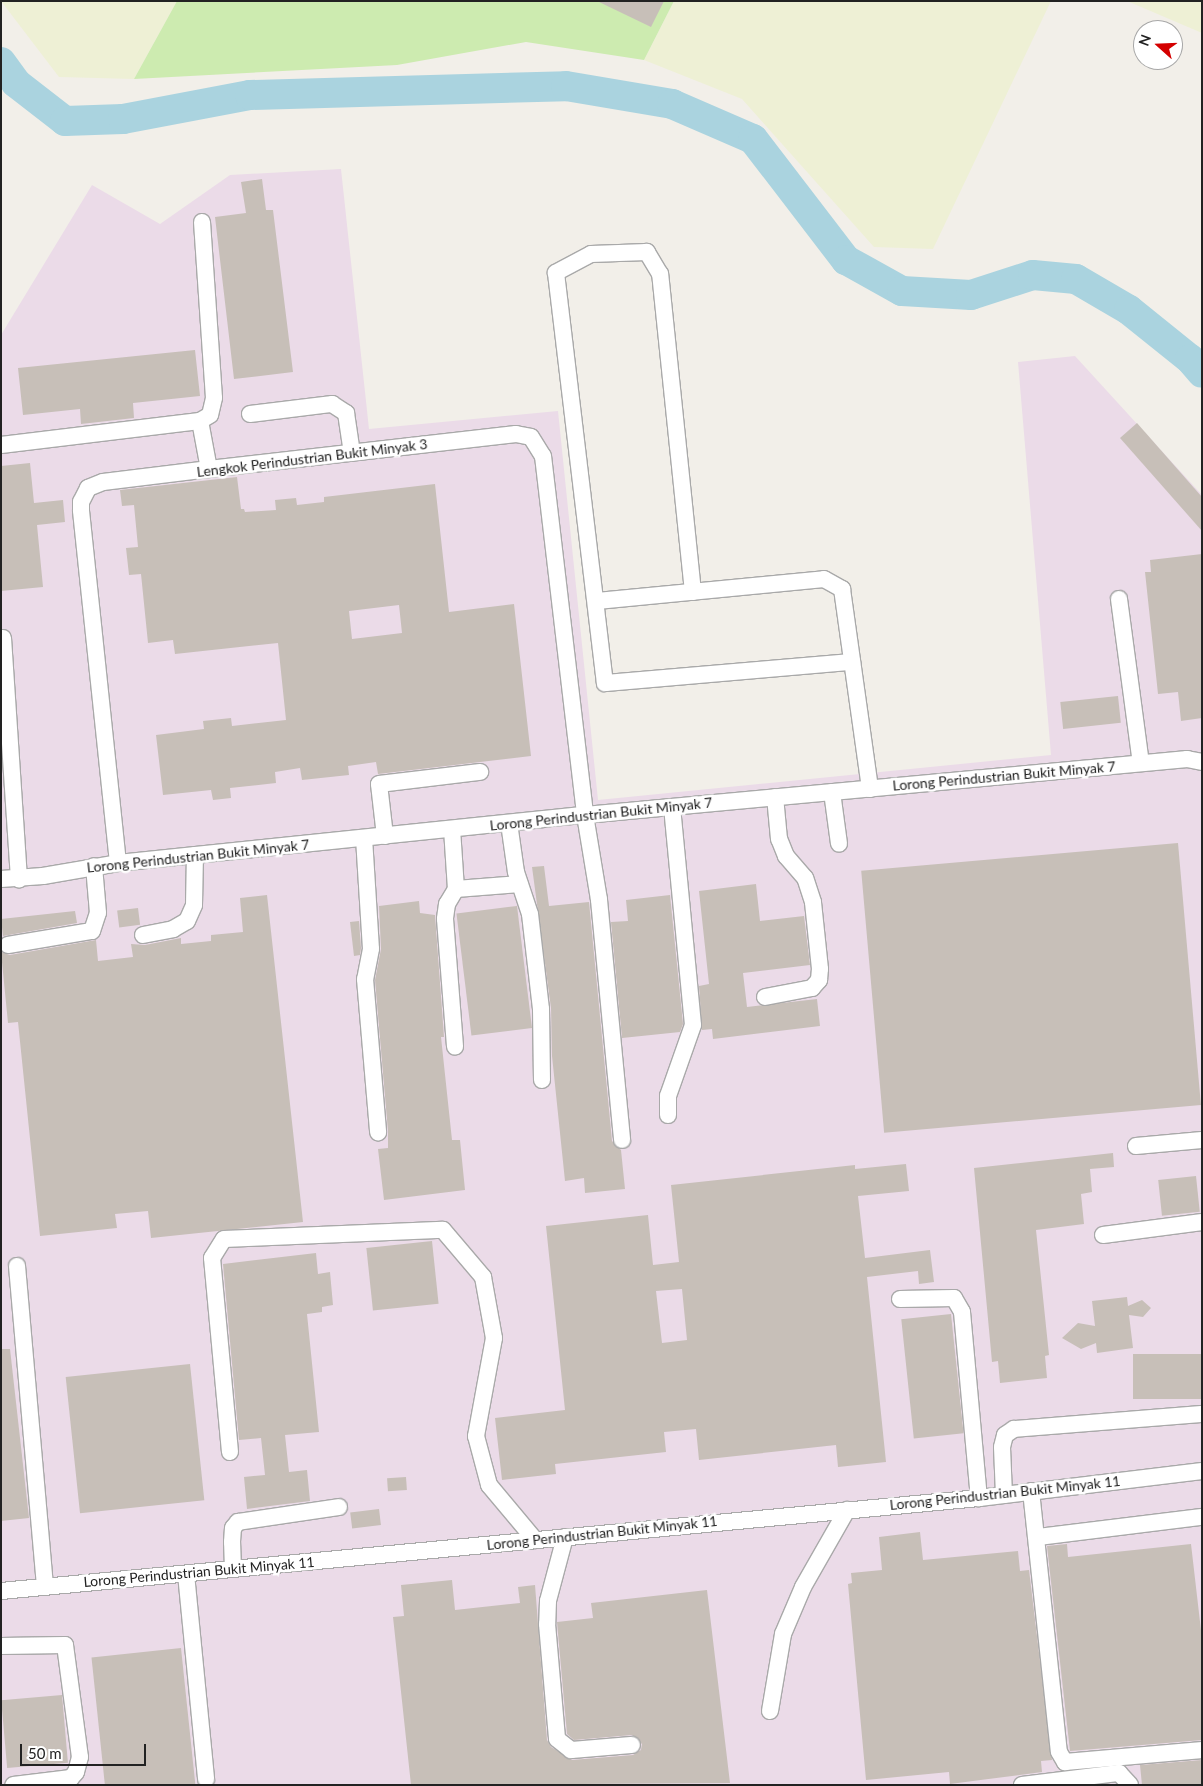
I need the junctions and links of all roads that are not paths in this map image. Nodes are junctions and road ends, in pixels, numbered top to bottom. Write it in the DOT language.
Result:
graph roads {
  1 [pos="202,222"];
  2 [pos="250,414"];
  3 [pos="200,421"];
  4 [pos="1,445"];
  5 [pos="352,453"];
  6 [pos="209,469"];
  7 [pos="693,592"];
  8 [pos="1119,598"];
  9 [pos="597,601"];
  10 [pos="4,638"];
  11 [pos="852,662"];
  12 [pos="1202,762"];
  13 [pos="1141,763"];
  14 [pos="480,772"];
  15 [pos="870,789"];
  16 [pos="832,792"];
  17 [pos="774,797"];
  18 [pos="672,807"];
  19 [pos="585,815"];
  20 [pos="509,823"];
  21 [pos="452,829"];
  22 [pos="385,836"];
  23 [pos="364,838"];
  24 [pos="839,844"];
  25 [pos="195,855"];
  26 [pos="118,863"];
  27 [pos="94,866"];
  28 [pos="1,879"];
  29 [pos="19,879"];
  30 [pos="520,884"];
  31 [pos="456,889"];
  32 [pos="143,935"];
  33 [pos="8,945"];
  34 [pos="765,997"];
  35 [pos="455,1047"];
  36 [pos="542,1080"];
  37 [pos="668,1115"];
  38 [pos="378,1132"];
  39 [pos="622,1140"];
  40 [pos="1202,1140"];
  41 [pos="1136,1146"];
  42 [pos="1202,1222"];
  43 [pos="1103,1234"];
  44 [pos="17,1266"];
  45 [pos="900,1299"];
  46 [pos="1202,1414"];
  47 [pos="230,1452"];
  48 [pos="1202,1471"];
  49 [pos="1031,1491"];
  50 [pos="1004,1495"];
  51 [pos="979,1498"];
  52 [pos="339,1507"];
  53 [pos="847,1510"];
  54 [pos="1202,1517"];
  55 [pos="565,1537"];
  56 [pos="1038,1537"];
  57 [pos="535,1540"];
  58 [pos="233,1569"];
  59 [pos="186,1574"];
  60 [pos="45,1586"];
  61 [pos="1,1591"];
  62 [pos="1,1646"];
  63 [pos="770,1711"];
  64 [pos="632,1745"];
  65 [pos="1202,1750"];
  66 [pos="206,1779"];
  67 [pos="13,1785"];
  68 [pos="1022,1785"];
  69 [pos="1130,1785"];
  1 -- 3 [label="street"];
  2 -- 5 [label="street"];
  3 -- 4 [label="street"];
  3 -- 6 [label="street"];
  5 -- 6 [label="street, Lengkok Perindustrian Bukit Minyak 3"];
  5 -- 19 [label="street, Lengkok Perindustrian Bukit Minyak 3"];
  6 -- 26 [label="street, Lengkok Perindustrian Bukit Minyak 3"];
  7 -- 9 [label="street"];
  7 -- 9 [label="street"];
  7 -- 11 [label="street"];
  8 -- 13 [label="street"];
  9 -- 11 [label="street"];
  10 -- 29 [label="street"];
  11 -- 15 [label="street"];
  12 -- 13 [label="street, Lorong Perindustrian Bukit Minyak 7"];
  13 -- 15 [label="street, Lorong Perindustrian Bukit Minyak 7"];
  14 -- 22 [label="street"];
  15 -- 16 [label="street, Lorong Perindustrian Bukit Minyak 7"];
  16 -- 17 [label="street, Lorong Perindustrian Bukit Minyak 7"];
  16 -- 24 [label="street"];
  17 -- 18 [label="street, Lorong Perindustrian Bukit Minyak 7"];
  17 -- 34 [label="street"];
  18 -- 19 [label="street, Lorong Perindustrian Bukit Minyak 7"];
  18 -- 37 [label="street"];
  19 -- 20 [label="street, Lorong Perindustrian Bukit Minyak 7"];
  19 -- 39 [label="street, Lengkok Perindustrian Bukit Minyak 3"];
  20 -- 21 [label="street, Lorong Perindustrian Bukit Minyak 7"];
  20 -- 30 [label="street"];
  21 -- 22 [label="street, Lorong Perindustrian Bukit Minyak 7"];
  21 -- 31 [label="street"];
  22 -- 23 [label="street, Lorong Perindustrian Bukit Minyak 7"];
  23 -- 25 [label="street, Lorong Perindustrian Bukit Minyak 7"];
  23 -- 38 [label="street"];
  25 -- 26 [label="street, Lorong Perindustrian Bukit Minyak 7"];
  25 -- 32 [label="street"];
  26 -- 27 [label="street, Lorong Perindustrian Bukit Minyak 7"];
  27 -- 29 [label="street, Lorong Perindustrian Bukit Minyak 7"];
  27 -- 33 [label="street"];
  28 -- 29 [label="street, Lorong Perindustrian Bukit Minyak 7"];
  30 -- 31 [label="street"];
  30 -- 36 [label="street"];
  31 -- 35 [label="street"];
  40 -- 41 [label="street"];
  42 -- 43 [label="street"];
  44 -- 60 [label="street"];
  45 -- 51 [label="street"];
  46 -- 50 [label="street"];
  47 -- 57 [label="street"];
  48 -- 49 [label="street, Lorong Perindustrian Bukit Minyak 11"];
  49 -- 50 [label="street, Lorong Perindustrian Bukit Minyak 11"];
  49 -- 56 [label="street"];
  50 -- 51 [label="street, Lorong Perindustrian Bukit Minyak 11"];
  51 -- 53 [label="street, Lorong Perindustrian Bukit Minyak 11"];
  52 -- 58 [label="street"];
  53 -- 55 [label="street, Lorong Perindustrian Bukit Minyak 11"];
  53 -- 63 [label="street"];
  54 -- 56 [label="street"];
  55 -- 57 [label="street, Lorong Perindustrian Bukit Minyak 11"];
  55 -- 64 [label="street"];
  56 -- 65 [label="street"];
  57 -- 58 [label="street, Lorong Perindustrian Bukit Minyak 11"];
  58 -- 59 [label="street, Lorong Perindustrian Bukit Minyak 11"];
  59 -- 60 [label="street, Lorong Perindustrian Bukit Minyak 11"];
  59 -- 66 [label="street"];
  60 -- 61 [label="street, Lorong Perindustrian Bukit Minyak 11"];
  62 -- 67 [label="street"];
  68 -- 69 [label="street"];
}
